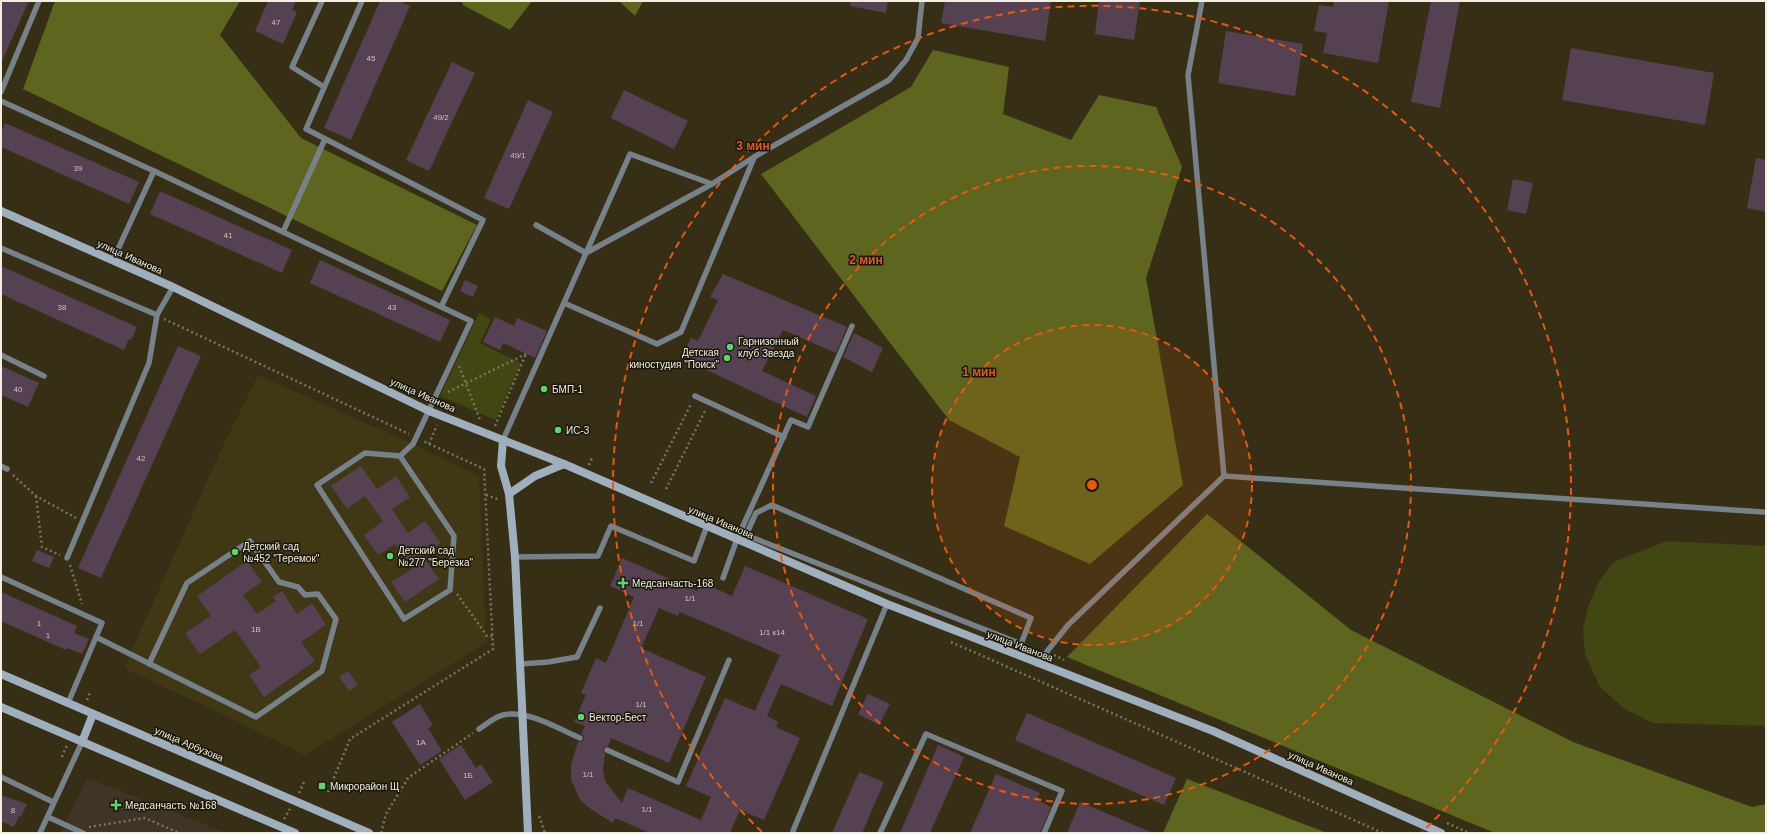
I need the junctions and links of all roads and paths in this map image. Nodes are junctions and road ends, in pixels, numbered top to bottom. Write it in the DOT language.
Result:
graph roads {
  1 [pos="39,1"];
  2 [pos="322,1"];
  3 [pos="362,1"];
  4 [pos="922,1"];
  5 [pos="1202,1"];
  6 [pos="324,87"];
  7 [pos="1,92"];
  8 [pos="1,101"];
  9 [pos="325,139"];
  10 [pos="754,157"];
  11 [pos="154,171"];
  12 [pos="712,184"];
  13 [pos="1,211"];
  14 [pos="536,225"];
  15 [pos="283,232"];
  16 [pos="1,248"];
  17 [pos="586,253"];
  18 [pos="113,260"];
  19 [pos="173,287"];
  20 [pos="564,304"];
  21 [pos="441,307"];
  22 [pos="157,315"];
  23 [pos="852,326"];
  24 [pos="1,355"];
  25 [pos="454,356"];
  26 [pos="44,376"];
  27 [pos="466,382"];
  28 [pos="695,396"];
  29 [pos="435,398"];
  30 [pos="710,403"];
  31 [pos="429,411"];
  32 [pos="480,420"];
  33 [pos="495,426"];
  34 [pos="784,437"];
  35 [pos="416,438"];
  36 [pos="502,440"];
  37 [pos="400,456"];
  38 [pos="564,464"];
  39 [pos="4,468"];
  40 [pos="1224,476"];
  41 [pos="651,483"];
  42 [pos="666,489"];
  43 [pos="509,494"];
  44 [pos="36,496"];
  45 [pos="1763,512"];
  46 [pos="756,514"];
  47 [pos="82,522"];
  48 [pos="707,526"];
  49 [pos="737,539"];
  50 [pos="58,554"];
  51 [pos="515,557"];
  52 [pos="67,558"];
  53 [pos="1,577"];
  54 [pos="723,578"];
  55 [pos="451,585"];
  56 [pos="886,604"];
  57 [pos="600,608"];
  58 [pos="86,616"];
  59 [pos="493,636"];
  60 [pos="96,637"];
  61 [pos="951,642"];
  62 [pos="729,660"];
  63 [pos="150,664"];
  64 [pos="520,664"];
  65 [pos="1037,664"];
  66 [pos="1,674"];
  67 [pos="68,703"];
  68 [pos="1,707"];
  69 [pos="93,714"];
  70 [pos="524,715"];
  71 [pos="479,729"];
  72 [pos="580,738"];
  73 [pos="82,742"];
  74 [pos="607,750"];
  75 [pos="1,777"];
  76 [pos="328,792"];
  77 [pos="53,802"];
  78 [pos="538,814"];
  79 [pos="48,817"];
  80 [pos="74,829"];
  81 [pos="793,831"];
  82 [pos="40,833"];
  83 [pos="82,833"];
  84 [pos="179,833"];
  85 [pos="294,833"];
  86 [pos="369,833"];
  87 [pos="380,833"];
  88 [pos="528,833"];
  89 [pos="545,833"];
  90 [pos="880,833"];
  91 [pos="1044,833"];
  92 [pos="1383,833"];
  93 [pos="1441,833"];
  1 -- 7 [label="lane"];
  2 -- 6 [label="lane"];
  3 -- 6 [label="lane"];
  4 -- 10 [label="lane"];
  5 -- 40 [label="lane"];
  6 -- 9 [label="lane"];
  8 -- 11 [label="lane"];
  9 -- 15 [label="lane"];
  9 -- 21 [label="lane"];
  10 -- 12 [label="lane"];
  10 -- 20 [label="lane"];
  11 -- 15 [label="lane"];
  11 -- 18 [label="lane"];
  12 -- 17 [label="lane"];
  12 -- 17 [label="lane"];
  13 -- 18 [label="main road, улица Иванова"];
  14 -- 17 [label="lane"];
  15 -- 21 [label="lane"];
  16 -- 22 [label="lane"];
  17 -- 20 [label="lane"];
  18 -- 19 [label="main road, улица Иванова"];
  19 -- 22 [label="lane"];
  19 -- 31 [label="main road, улица Иванова"];
  20 -- 36 [label="lane"];
  21 -- 25 [label="lane"];
  22 -- 35 [label="path"];
  22 -- 47 [label="lane"];
  23 -- 34 [label="lane"];
  24 -- 26 [label="lane"];
  25 -- 27 [label="path"];
  25 -- 29 [label="lane"];
  27 -- 29 [label="path"];
  27 -- 32 [label="path"];
  27 -- 33 [label="path"];
  28 -- 30 [label="lane"];
  28 -- 41 [label="path"];
  29 -- 31 [label="lane"];
  30 -- 34 [label="lane"];
  30 -- 42 [label="path"];
  31 -- 35 [label="lane"];
  31 -- 36 [label="main road, улица Иванова"];
  34 -- 49 [label="lane"];
  35 -- 37 [label="lane"];
  35 -- 59 [label="path"];
  36 -- 38 [label="main road, улица Иванова"];
  36 -- 43 [label="main road"];
  37 -- 55 [label="lane"];
  37 -- 55 [label="lane"];
  38 -- 43 [label="main road"];
  38 -- 48 [label="main road, улица Иванова"];
  39 -- 44 [label="path"];
  40 -- 45 [label="lane"];
  40 -- 65 [label="lane"];
  43 -- 51 [label="main road"];
  44 -- 47 [label="path"];
  44 -- 50 [label="path"];
  46 -- 46 [label="lane"];
  47 -- 52 [label="lane"];
  48 -- 49 [label="main road, улица Иванова"];
  48 -- 51 [label="lane"];
  49 -- 54 [label="lane"];
  49 -- 56 [label="main road, улица Иванова"];
  51 -- 64 [label="main road"];
  52 -- 58 [label="path"];
  53 -- 58 [label="lane"];
  55 -- 59 [label="path"];
  56 -- 65 [label="main road, улица Иванова"];
  56 -- 81 [label="lane"];
  57 -- 64 [label="lane"];
  58 -- 60 [label="lane"];
  59 -- 76 [label="path"];
  60 -- 63 [label="lane"];
  60 -- 67 [label="lane"];
  61 -- 92 [label="path"];
  62 -- 74 [label="lane"];
  63 -- 63 [label="lane"];
  64 -- 70 [label="main road"];
  65 -- 93 [label="main road, улица Иванова"];
  66 -- 67 [label="main road, улица Арбузова"];
  67 -- 69 [label="main road, улица Арбузова"];
  68 -- 73 [label="main road"];
  69 -- 73 [label="main road"];
  69 -- 86 [label="main road, улица Арбузова"];
  70 -- 71 [label="lane"];
  70 -- 72 [label="lane"];
  70 -- 88 [label="main road"];
  71 -- 87 [label="path"];
  73 -- 77 [label="lane"];
  73 -- 85 [label="main road"];
  75 -- 77 [label="lane"];
  77 -- 79 [label="lane"];
  78 -- 89 [label="path"];
  79 -- 80 [label="lane"];
  79 -- 82 [label="lane"];
  80 -- 83 [label="lane"];
  80 -- 84 [label="path"];
  90 -- 91 [label="lane"];
}
